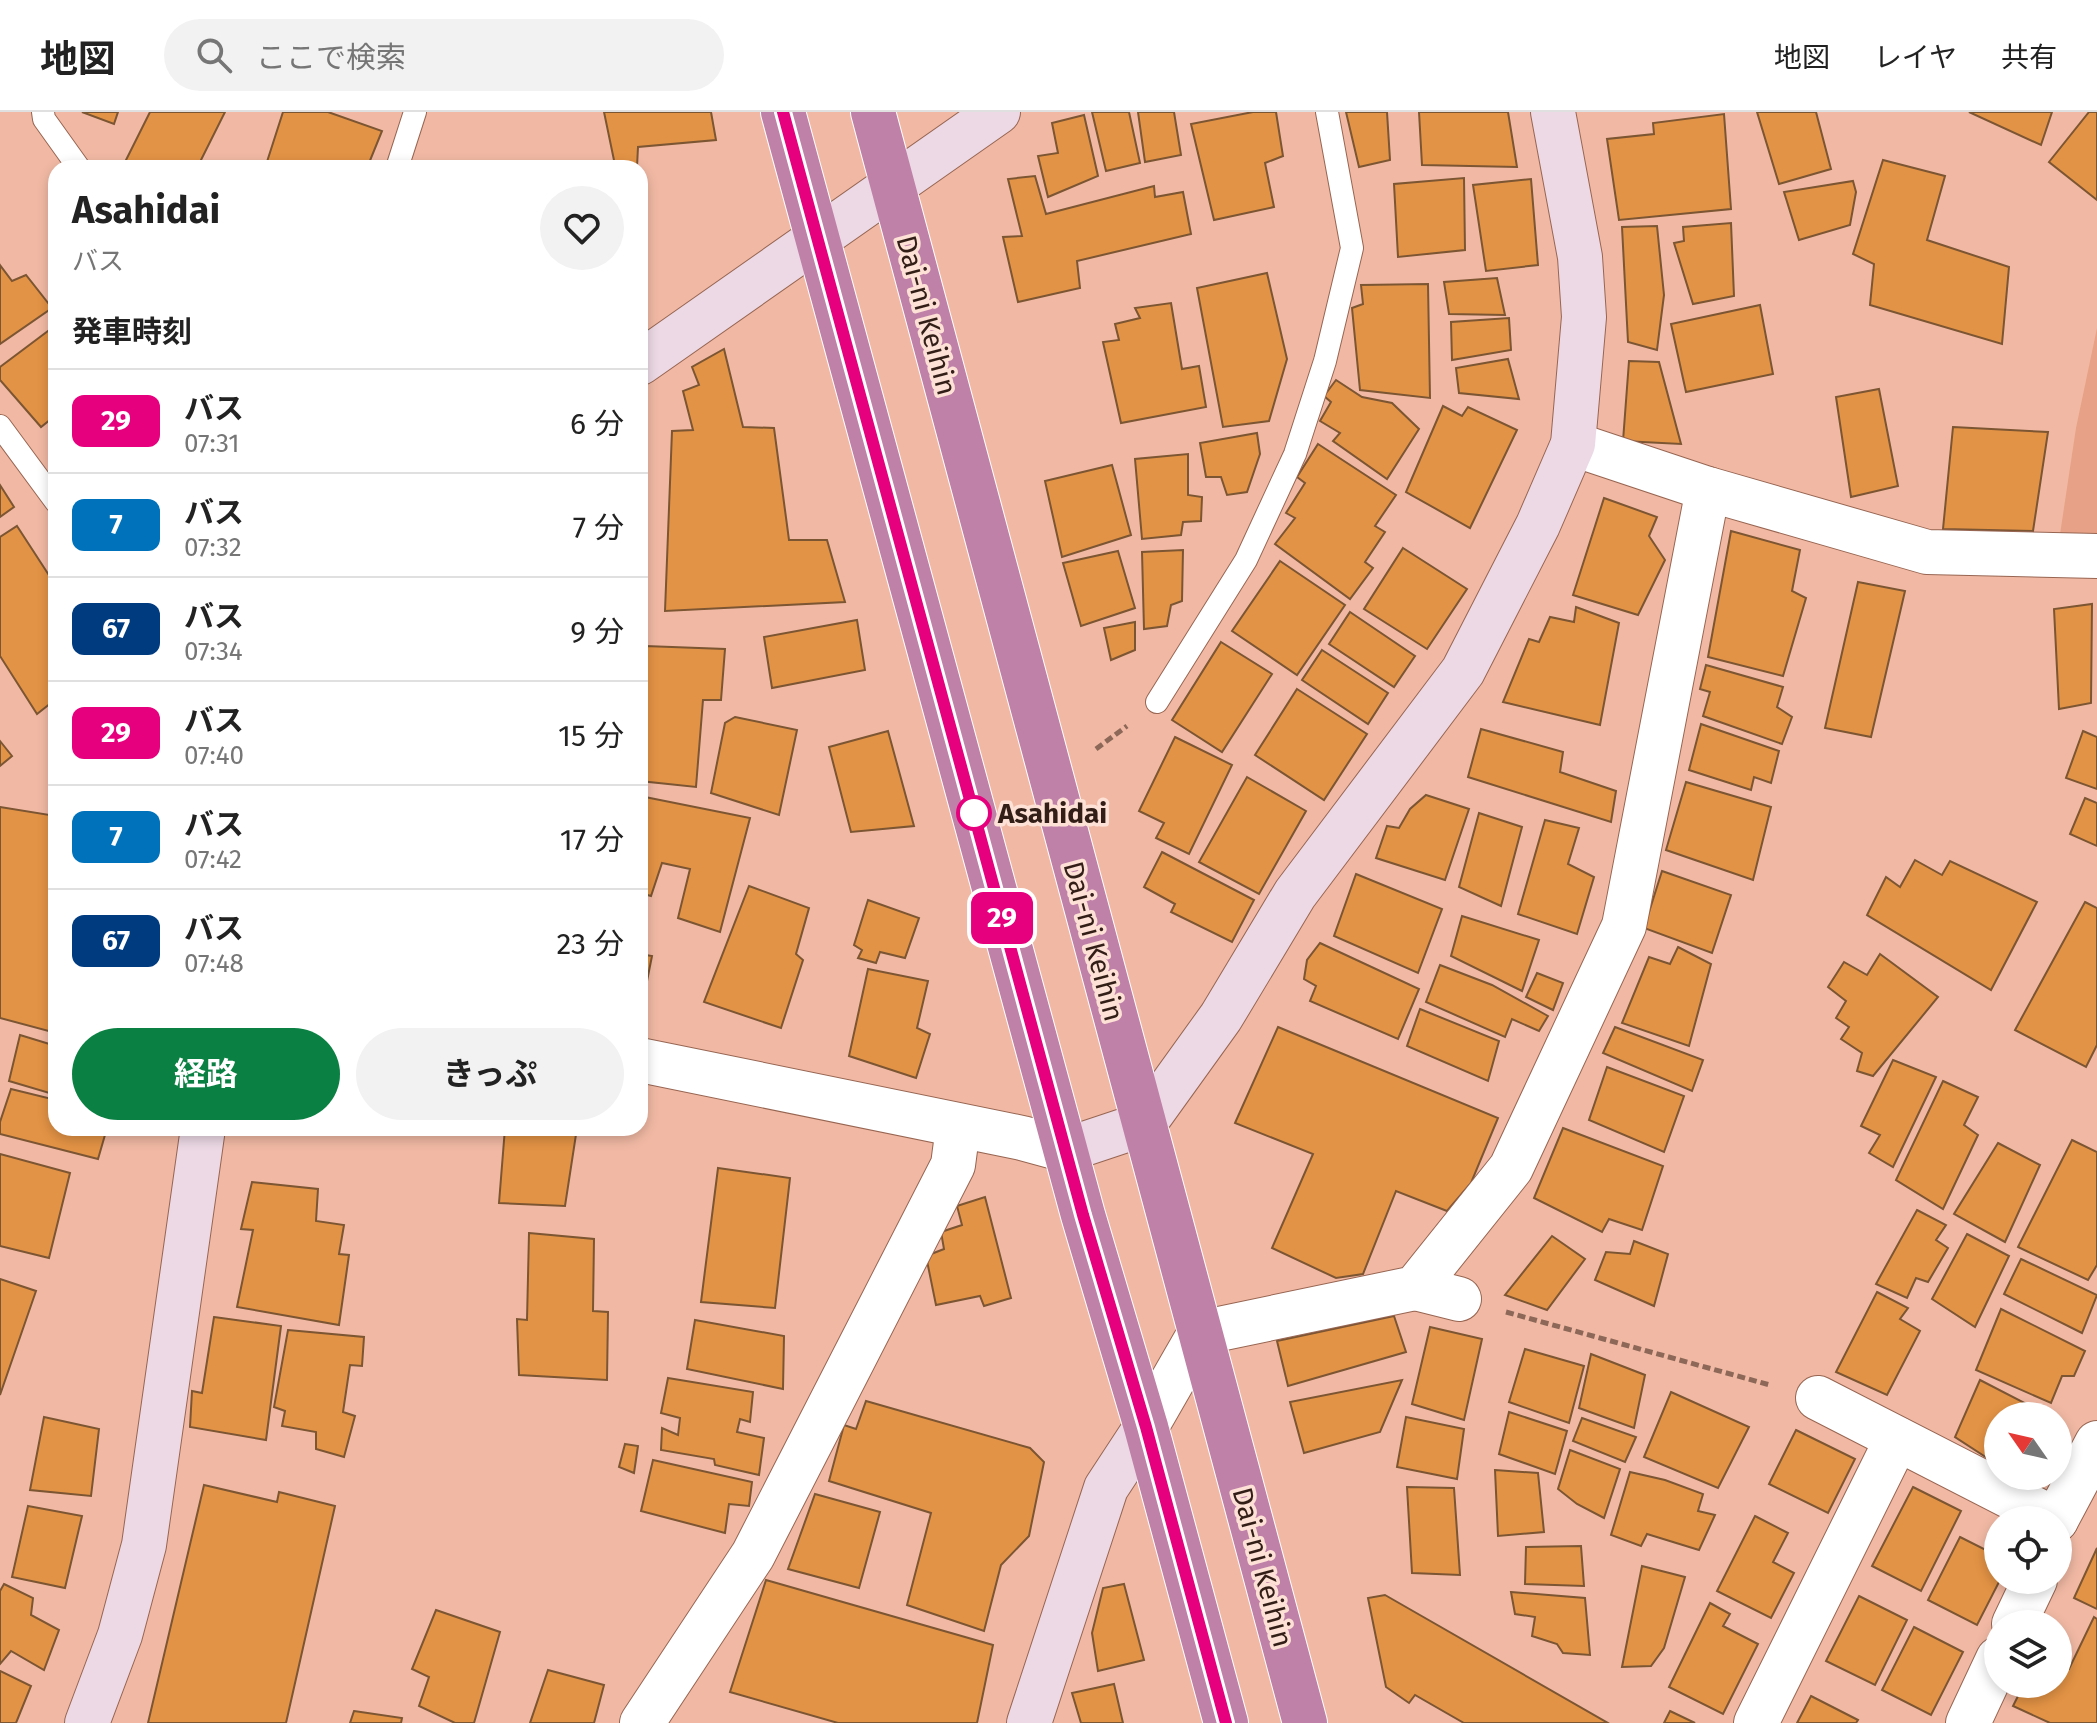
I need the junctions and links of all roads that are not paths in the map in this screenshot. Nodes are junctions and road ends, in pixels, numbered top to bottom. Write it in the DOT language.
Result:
graph roads {
  1 [pos="43,112"];
  2 [pos="415,112"];
  3 [pos="783,112"];
  4 [pos="873,112"];
  5 [pos="998,112"];
  6 [pos="1327,112"];
  7 [pos="1553,112"];
  8 [pos="73,160"];
  9 [pos="400,160"];
  10 [pos="893,185"];
  11 [pos="818,238"];
  12 [pos="648,357"];
  13 [pos="0,426"];
  14 [pos="1573,444"];
  15 [pos="1708,489"];
  16 [pos="48,491"];
  17 [pos="2097,556"];
  18 [pos="1157,702"];
  19 [pos="648,1062"];
  20 [pos="1144,1124"];
  21 [pos="958,1127"];
  22 [pos="202,1136"];
  23 [pos="1066,1150"];
  24 [pos="1415,1288"];
  25 [pos="1459,1299"];
  26 [pos="1200,1333"];
  27 [pos="1818,1398"];
  28 [pos="1146,1427"];
  29 [pos="1897,1439"];
  30 [pos="2097,1443"];
  31 [pos="2029,1506"];
  32 [pos="2063,1506"];
  33 [pos="1984,1689"];
  34 [pos="87,1723"];
  35 [pos="642,1723"];
  36 [pos="1029,1723"];
  37 [pos="1226,1723"];
  38 [pos="1305,1723"];
  39 [pos="1756,1723"];
  40 [pos="1968,1723"];
  1 -- 8 [label="lane"];
  2 -- 9 [label="lane"];
  3 -- 11 [label="highway"];
  4 -- 10 [label="highway, Dai-ni Keihin"];
  5 -- 10 [label="street"];
  6 -- 18 [label="lane"];
  7 -- 14 [label="street"];
  10 -- 11 [label="street"];
  10 -- 20 [label="highway, Dai-ni Keihin"];
  11 -- 12 [label="street"];
  11 -- 23 [label="highway"];
  13 -- 16 [label="lane"];
  14 -- 15 [label="street"];
  14 -- 20 [label="street"];
  15 -- 17 [label="street"];
  15 -- 24 [label="street"];
  19 -- 21 [label="street"];
  20 -- 23 [label="street"];
  20 -- 26 [label="highway, Dai-ni Keihin"];
  21 -- 23 [label="street"];
  21 -- 35 [label="street"];
  22 -- 34 [label="street"];
  23 -- 28 [label="highway"];
  24 -- 25 [label="street"];
  24 -- 26 [label="street"];
  26 -- 28 [label="street"];
  26 -- 38 [label="highway, Dai-ni Keihin"];
  27 -- 29 [label="street"];
  28 -- 36 [label="street"];
  28 -- 37 [label="highway"];
  29 -- 31 [label="street"];
  29 -- 39 [label="street"];
  30 -- 32 [label="street"];
  33 -- 40 [label="street"];
}
